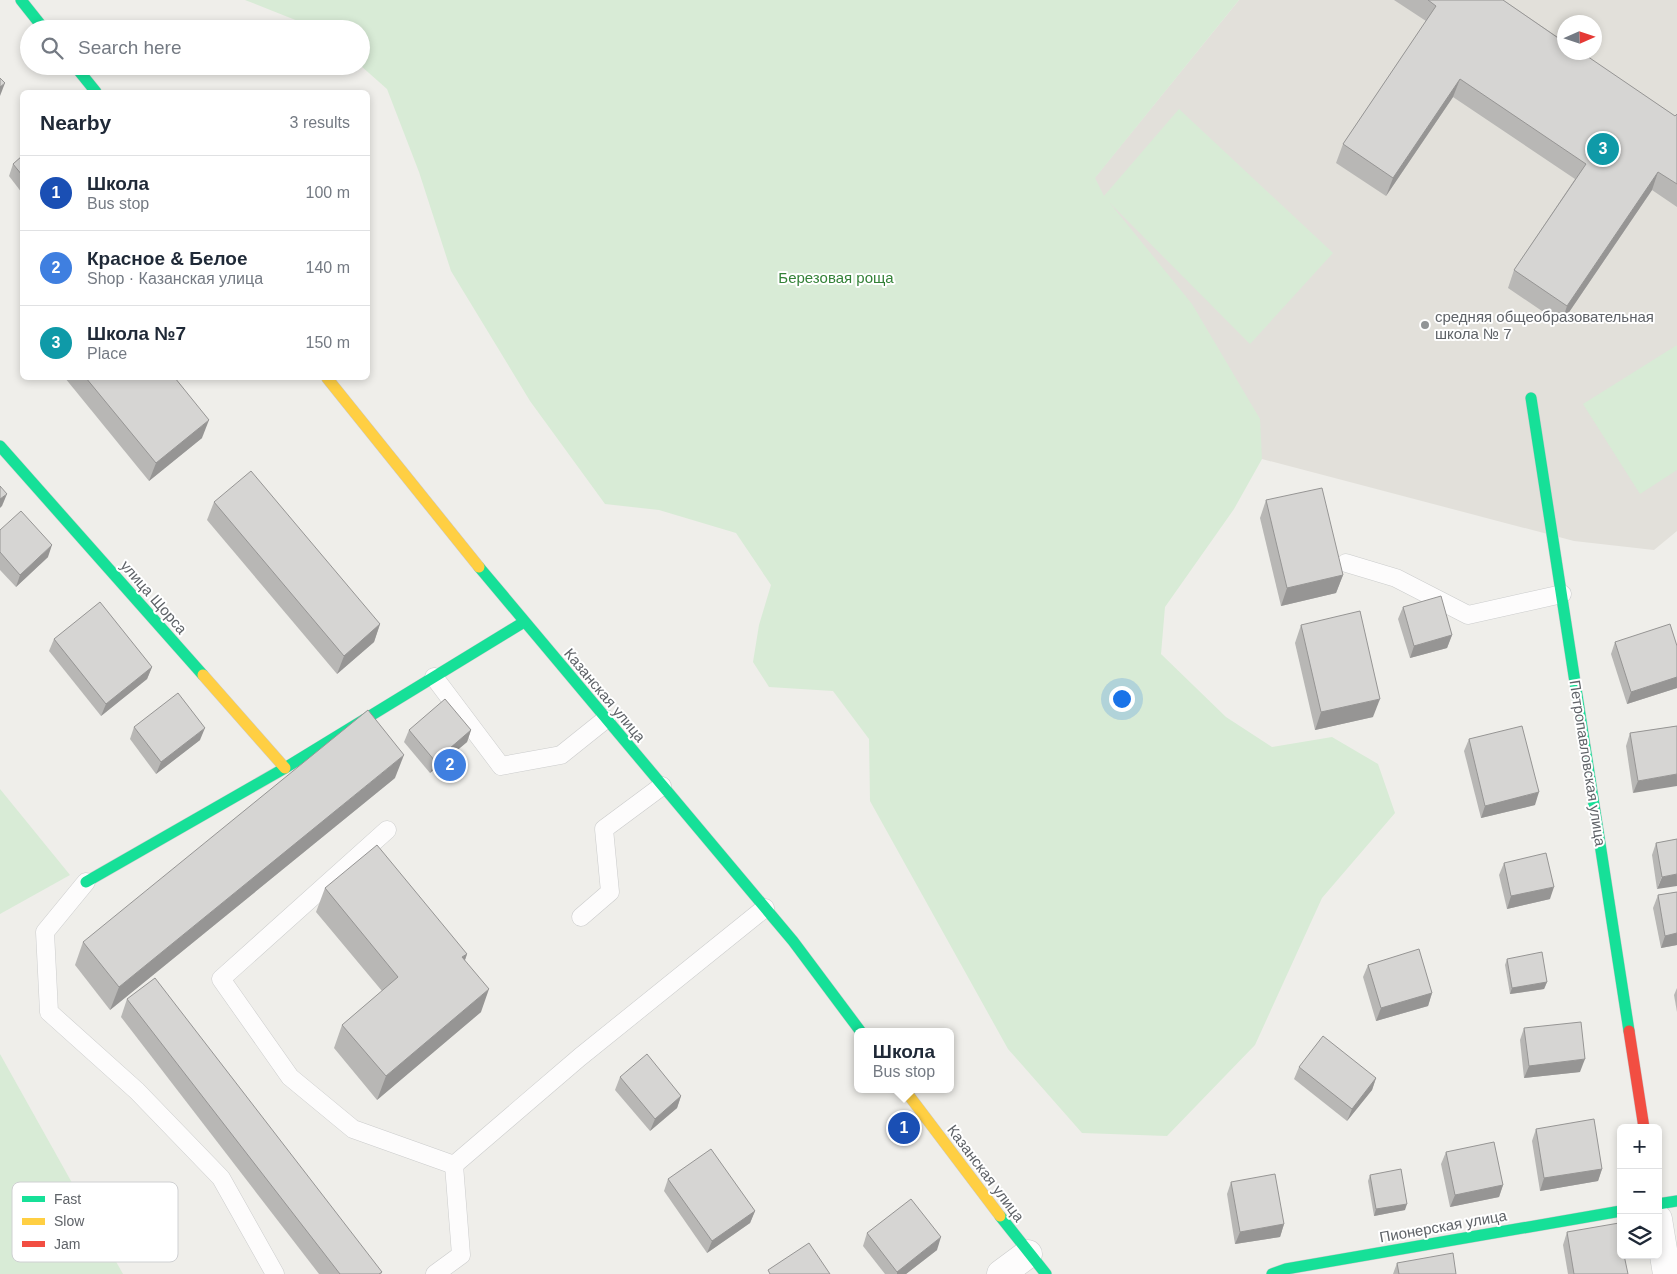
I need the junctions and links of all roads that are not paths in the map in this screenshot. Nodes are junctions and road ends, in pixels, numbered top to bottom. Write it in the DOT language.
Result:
graph roads {
  1 [pos="21,0"];
  2 [pos="37,20"];
  3 [pos="82,75"];
  4 [pos="94,90"];
  5 [pos="329,380"];
  6 [pos="1531,398"];
  7 [pos="0,446"];
  8 [pos="1346,563"];
  9 [pos="1562,594"];
  10 [pos="524,622"];
  11 [pos="434,677"];
  12 [pos="606,719"];
  13 [pos="285,768"];
  14 [pos="662,786"];
  15 [pos="387,830"];
  16 [pos="86,882"];
  17 [pos="765,908"];
  18 [pos="582,916"];
  19 [pos="858,1028"];
  20 [pos="907,1093"];
  21 [pos="1643,1124"];
  22 [pos="454,1165"];
  23 [pos="1677,1201"];
  24 [pos="1662,1203"];
  25 [pos="1617,1211"];
  26 [pos="1662,1243"];
  27 [pos="1028,1254"];
  28 [pos="275,1274"];
  29 [pos="435,1274"];
  30 [pos="1001,1274"];
  31 [pos="1046,1274"];
  32 [pos="1272,1274"];
  33 [pos="1667,1274"];
  1 -- 2 [label="street"];
  3 -- 4 [label="street"];
  5 -- 10 [label="street, Казанская улица"];
  6 -- 9 [label="street, Петропавловская улица"];
  7 -- 13 [label="street, улица Щорса"];
  8 -- 9 [label="lane"];
  9 -- 21 [label="street, Петропавловская улица"];
  10 -- 11 [label="street"];
  10 -- 12 [label="street, Казанская улица"];
  11 -- 12 [label="lane"];
  11 -- 13 [label="street"];
  12 -- 14 [label="street, Казанская улица"];
  13 -- 16 [label="street"];
  14 -- 17 [label="street, Казанская улица"];
  14 -- 18 [label="lane"];
  15 -- 22 [label="lane"];
  16 -- 28 [label="lane"];
  17 -- 19 [label="street, Казанская улица"];
  17 -- 22 [label="lane"];
  20 -- 27 [label="street, Казанская улица"];
  22 -- 29 [label="lane"];
  23 -- 24 [label="street"];
  25 -- 32 [label="street, Пионерская улица"];
  26 -- 33 [label="street"];
  27 -- 30 [label="street"];
  27 -- 31 [label="street, Казанская улица"];
}
